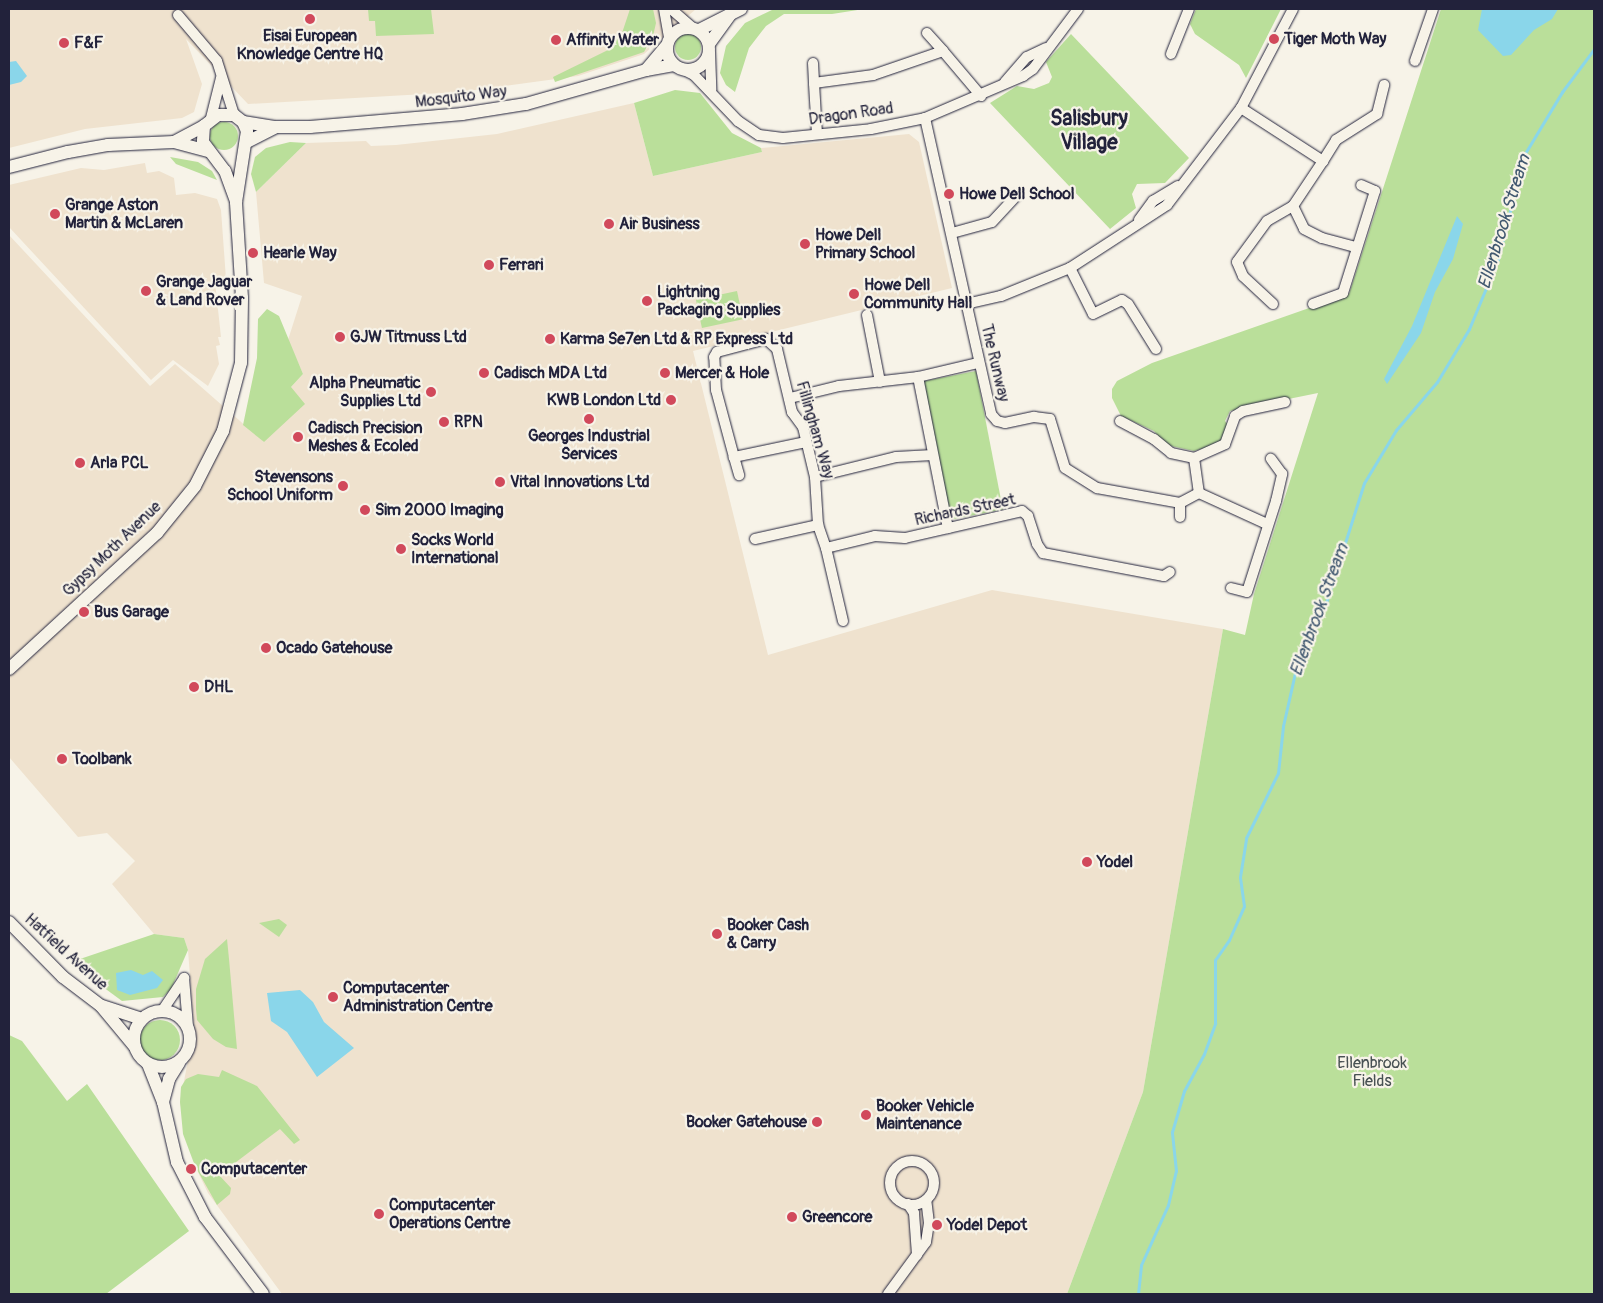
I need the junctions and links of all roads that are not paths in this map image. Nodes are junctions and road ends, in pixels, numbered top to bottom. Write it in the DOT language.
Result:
graph roads {
  1 [pos="664,9"];
  2 [pos="672,9"];
  3 [pos="1078,9"];
  4 [pos="1189,9"];
  5 [pos="1292,9"];
  6 [pos="1433,9"];
  7 [pos="736,11"];
  8 [pos="178,15"];
  9 [pos="696,29"];
  10 [pos="927,33"];
  11 [pos="668,41"];
  12 [pos="709,48"];
  13 [pos="943,51"];
  14 [pos="1171,54"];
  15 [pos="1415,61"];
  16 [pos="813,64"];
  17 [pos="678,67"];
  18 [pos="646,70"];
  19 [pos="221,77"];
  20 [pos="814,84"];
  21 [pos="1384,85"];
  22 [pos="712,90"];
  23 [pos="981,96"];
  24 [pos="1242,108"];
  25 [pos="925,118"];
  26 [pos="238,119"];
  27 [pos="208,122"];
  28 [pos="276,127"];
  29 [pos="817,134"];
  30 [pos="174,142"];
  31 [pos="244,148"];
  32 [pos="212,155"];
  33 [pos="1323,161"];
  34 [pos="9,167"];
  35 [pos="1361,184"];
  36 [pos="1018,194"];
  37 [pos="236,202"];
  38 [pos="1293,206"];
  39 [pos="952,233"];
  40 [pos="1356,247"];
  41 [pos="1070,268"];
  42 [pos="966,304"];
  43 [pos="1273,304"];
  44 [pos="1313,304"];
  45 [pos="867,315"];
  46 [pos="1156,349"];
  47 [pos="978,363"];
  48 [pos="918,377"];
  49 [pos="880,382"];
  50 [pos="790,398"];
  51 [pos="1285,402"];
  52 [pos="1120,421"];
  53 [pos="806,442"];
  54 [pos="933,455"];
  55 [pos="734,458"];
  56 [pos="1194,458"];
  57 [pos="1271,458"];
  58 [pos="739,475"];
  59 [pos="815,477"];
  60 [pos="1199,493"];
  61 [pos="1180,503"];
  62 [pos="1180,517"];
  63 [pos="1267,524"];
  64 [pos="818,525"];
  65 [pos="948,528"];
  66 [pos="755,539"];
  67 [pos="826,548"];
  68 [pos="1170,572"];
  69 [pos="1230,588"];
  70 [pos="843,620"];
  71 [pos="9,669"];
  72 [pos="9,922"];
  73 [pos="101,1006"];
  74 [pos="162,1011"];
  75 [pos="142,1019"];
  76 [pos="188,1027"];
  77 [pos="135,1047"];
  78 [pos="179,1063"];
  79 [pos="148,1064"];
  80 [pos="163,1102"];
  81 [pos="926,1200"];
  82 [pos="908,1204"];
  83 [pos="917,1255"];
  84 [pos="262,1294"];
  85 [pos="888,1294"];
  1 -- 11 [label="street"];
  2 -- 9 [label="street"];
  3 -- 23 [label="street, Dragon Road"];
  4 -- 14 [label="street"];
  5 -- 24 [label="street"];
  6 -- 15 [label="street"];
  7 -- 9 [label="street"];
  7 -- 12 [label="street"];
  8 -- 19 [label="street"];
  9 -- 11 [label="street"];
  9 -- 12 [label="street"];
  10 -- 13 [label="street"];
  11 -- 17 [label="street"];
  11 -- 18 [label="street"];
  12 -- 17 [label="street"];
  12 -- 22 [label="street"];
  13 -- 20 [label="street"];
  13 -- 23 [label="street"];
  16 -- 20 [label="street"];
  17 -- 18 [label="street, Mosquito Way"];
  17 -- 22 [label="street, Dragon Road"];
  18 -- 28 [label="street, Mosquito Way"];
  19 -- 26 [label="street"];
  19 -- 27 [label="street"];
  20 -- 29 [label="street"];
  21 -- 33 [label="street"];
  22 -- 29 [label="street, Dragon Road"];
  23 -- 25 [label="street, Dragon Road"];
  24 -- 33 [label="street"];
  24 -- 41 [label="street"];
  25 -- 29 [label="street, Dragon Road"];
  25 -- 39 [label="street, The Runway"];
  26 -- 27 [label="street"];
  26 -- 28 [label="street, Mosquito Way"];
  26 -- 31 [label="street"];
  27 -- 30 [label="street"];
  27 -- 32 [label="street"];
  28 -- 31 [label="street, Mosquito Way"];
  30 -- 32 [label="street"];
  30 -- 34 [label="street"];
  31 -- 32 [label="street"];
  31 -- 37 [label="street, Gypsy Moth Avenue"];
  32 -- 37 [label="street, Gypsy Moth Avenue"];
  33 -- 38 [label="street"];
  35 -- 40 [label="street"];
  36 -- 39 [label="street"];
  37 -- 71 [label="street, Gypsy Moth Avenue"];
  38 -- 40 [label="street"];
  38 -- 43 [label="street"];
  39 -- 42 [label="street, The Runway"];
  40 -- 44 [label="street"];
  41 -- 42 [label="street"];
  41 -- 46 [label="street"];
  42 -- 47 [label="street, The Runway"];
  45 -- 49 [label="street"];
  47 -- 48 [label="street"];
  47 -- 61 [label="street, The Runway"];
  48 -- 49 [label="street"];
  48 -- 54 [label="street"];
  49 -- 50 [label="street"];
  50 -- 53 [label="street, Fillingham Way"];
  50 -- 55 [label="street, Fillingham Way"];
  51 -- 56 [label="street"];
  52 -- 56 [label="street"];
  53 -- 55 [label="street"];
  53 -- 59 [label="street, Fillingham Way"];
  54 -- 59 [label="street"];
  54 -- 65 [label="street"];
  55 -- 58 [label="street"];
  56 -- 60 [label="street"];
  57 -- 63 [label="street"];
  59 -- 64 [label="street, Fillingham Way"];
  60 -- 61 [label="street"];
  60 -- 63 [label="street"];
  61 -- 62 [label="street"];
  63 -- 69 [label="street"];
  64 -- 66 [label="street"];
  64 -- 67 [label="street, Fillingham Way"];
  65 -- 67 [label="street, Richards Street"];
  65 -- 68 [label="street, Richards Street"];
  67 -- 70 [label="street, Fillingham Way"];
  72 -- 73 [label="street, Hatfield Avenue"];
  73 -- 75 [label="street, Hatfield Avenue"];
  73 -- 77 [label="street, Hatfield Avenue"];
  74 -- 75 [label="street"];
  74 -- 76 [label="street"];
  74 -- 76 [label="street"];
  75 -- 77 [label="street"];
  76 -- 78 [label="street"];
  77 -- 79 [label="street"];
  78 -- 79 [label="street"];
  78 -- 80 [label="street"];
  79 -- 80 [label="street"];
  80 -- 84 [label="street"];
  81 -- 82 [label="street"];
  81 -- 82 [label="street"];
  81 -- 83 [label="street"];
  82 -- 83 [label="street"];
  83 -- 85 [label="street"];
}
